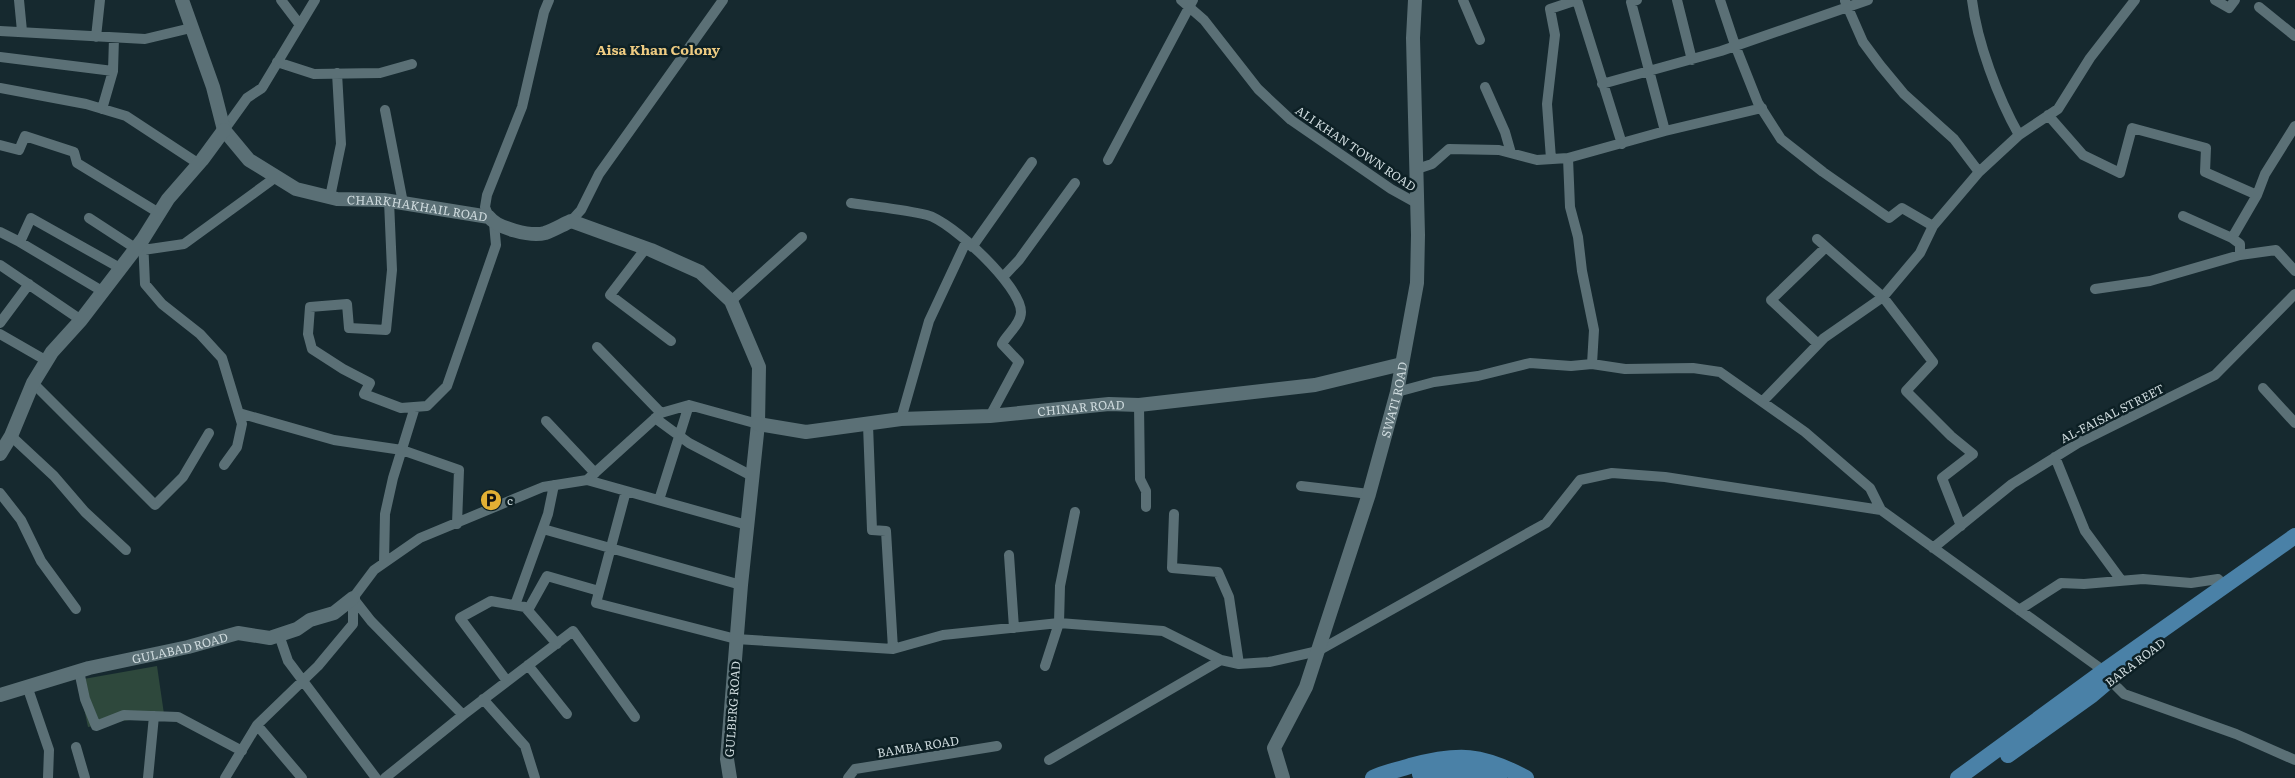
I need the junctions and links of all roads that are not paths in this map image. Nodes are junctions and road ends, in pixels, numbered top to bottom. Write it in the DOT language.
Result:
graph roads {
  1 [pos="19,0"];
  2 [pos="100,0"];
  3 [pos="182,0"];
  4 [pos="281,0"];
  5 [pos="315,0"];
  6 [pos="549,0"];
  7 [pos="723,0"];
  8 [pos="1415,0"];
  9 [pos="1463,0"];
  10 [pos="1577,0"];
  11 [pos="1637,0"];
  12 [pos="1677,0"];
  13 [pos="1720,0"];
  14 [pos="1868,0"];
  15 [pos="1972,0"];
  16 [pos="2135,0"];
  17 [pos="2215,0"];
  18 [pos="2235,0"];
  19 [pos="1187,2"];
  20 [pos="1846,3"];
  21 [pos="2259,7"];
  22 [pos="300,25"];
  23 [pos="191,28"];
  24 [pos="0,31"];
  25 [pos="22,31"];
  26 [pos="96,36"];
  27 [pos="2295,36"];
  28 [pos="114,38"];
  29 [pos="1480,40"];
  30 [pos="1735,45"];
  31 [pos="0,57"];
  32 [pos="1692,60"];
  33 [pos="277,62"];
  34 [pos="412,64"];
  35 [pos="113,71"];
  36 [pos="1650,71"];
  37 [pos="337,73"];
  38 [pos="1602,84"];
  39 [pos="1485,87"];
  40 [pos="0,88"];
  41 [pos="1762,108"];
  42 [pos="102,109"];
  43 [pos="385,110"];
  44 [pos="2048,116"];
  45 [pos="2295,126"];
  46 [pos="224,130"];
  47 [pos="1665,131"];
  48 [pos="2019,135"];
  49 [pos="1622,144"];
  50 [pos="0,146"];
  51 [pos="1512,153"];
  52 [pos="1568,158"];
  53 [pos="1551,159"];
  54 [pos="1108,160"];
  55 [pos="1032,162"];
  56 [pos="199,164"];
  57 [pos="1417,169"];
  58 [pos="1979,172"];
  59 [pos="276,177"];
  60 [pos="1075,183"];
  61 [pos="2257,195"];
  62 [pos="330,197"];
  63 [pos="389,201"];
  64 [pos="403,203"];
  65 [pos="851,203"];
  66 [pos="1418,204"];
  67 [pos="159,213"];
  68 [pos="2183,216"];
  69 [pos="89,218"];
  70 [pos="491,220"];
  71 [pos="570,221"];
  72 [pos="1933,226"];
  73 [pos="0,232"];
  74 [pos="802,237"];
  75 [pos="2232,238"];
  76 [pos="1817,239"];
  77 [pos="20,242"];
  78 [pos="969,245"];
  79 [pos="140,246"];
  80 [pos="1826,247"];
  81 [pos="646,248"];
  82 [pos="2240,255"];
  83 [pos="0,265"];
  84 [pos="120,268"];
  85 [pos="2295,271"];
  86 [pos="1003,276"];
  87 [pos="29,284"];
  88 [pos="2095,289"];
  89 [pos="102,291"];
  90 [pos="1883,297"];
  91 [pos="2294,298"];
  92 [pos="731,301"];
  93 [pos="81,320"];
  94 [pos="0,323"];
  95 [pos="0,334"];
  96 [pos="671,341"];
  97 [pos="1818,344"];
  98 [pos="597,347"];
  99 [pos="47,361"];
  100 [pos="1402,364"];
  101 [pos="1592,364"];
  102 [pos="33,383"];
  103 [pos="2263,388"];
  104 [pos="1397,392"];
  105 [pos="1763,401"];
  106 [pos="688,405"];
  107 [pos="1139,405"];
  108 [pos="415,407"];
  109 [pos="239,413"];
  110 [pos="658,415"];
  111 [pos="990,416"];
  112 [pos="901,419"];
  113 [pos="546,421"];
  114 [pos="2295,423"];
  115 [pos="758,424"];
  116 [pos="868,425"];
  117 [pos="209,433"];
  118 [pos="678,436"];
  119 [pos="4,443"];
  120 [pos="402,450"];
  121 [pos="2056,457"];
  122 [pos="224,465"];
  123 [pos="591,476"];
  124 [pos="752,476"];
  125 [pos="554,486"];
  126 [pos="1301,486"];
  127 [pos="626,491"];
  128 [pos="0,493"];
  129 [pos="1370,494"];
  130 [pos="660,500"];
  131 [pos="1146,507"];
  132 [pos="1881,510"];
  133 [pos="1075,512"];
  134 [pos="1174,514"];
  135 [pos="456,524"];
  136 [pos="747,525"];
  137 [pos="1961,526"];
  138 [pos="543,529"];
  139 [pos="2295,536"];
  140 [pos="2295,546"];
  141 [pos="610,547"];
  142 [pos="1933,548"];
  143 [pos="126,550"];
  144 [pos="1009,555"];
  145 [pos="384,563"];
  146 [pos="2120,580"];
  147 [pos="741,585"];
  148 [pos="2225,586"];
  149 [pos="599,591"];
  150 [pos="353,598"];
  151 [pos="515,605"];
  152 [pos="76,609"];
  153 [pos="528,610"];
  154 [pos="2019,610"];
  155 [pos="1059,623"];
  156 [pos="1014,628"];
  157 [pos="278,635"];
  158 [pos="736,639"];
  159 [pos="557,644"];
  160 [pos="893,649"];
  161 [pos="1318,651"];
  162 [pos="1221,660"];
  163 [pos="1239,664"];
  164 [pos="528,665"];
  165 [pos="1045,666"];
  166 [pos="79,671"];
  167 [pos="2108,674"];
  168 [pos="304,680"];
  169 [pos="507,681"];
  170 [pos="27,686"];
  171 [pos="0,695"];
  172 [pos="483,699"];
  173 [pos="567,714"];
  174 [pos="464,715"];
  175 [pos="154,716"];
  176 [pos="635,717"];
  177 [pos="257,725"];
  178 [pos="997,746"];
  179 [pos="76,747"];
  180 [pos="242,751"];
  181 [pos="1050,760"];
  182 [pos="2295,760"];
  183 [pos="48,778"];
  184 [pos="85,778"];
  185 [pos="148,778"];
  186 [pos="225,778"];
  187 [pos="302,778"];
  188 [pos="376,778"];
  189 [pos="385,778"];
  190 [pos="535,778"];
  191 [pos="730,778"];
  192 [pos="848,778"];
  193 [pos="1283,778"];
  194 [pos="1373,778"];
  195 [pos="1408,778"];
  196 [pos="1499,778"];
  197 [pos="1526,778"];
  198 [pos="1958,778"];
  199 [pos="1974,778"];
  1 -- 25 [label="street"];
  2 -- 26 [label="street"];
  3 -- 23 [label="street, CHARKHAKHAIL ROAD"];
  4 -- 22 [label="street"];
  5 -- 22 [label="street"];
  6 -- 70 [label="street"];
  7 -- 71 [label="street"];
  8 -- 57 [label="street, SWATI ROAD"];
  9 -- 29 [label="street"];
  10 -- 38 [label="street"];
  10 -- 53 [label="street"];
  11 -- 36 [label="street"];
  12 -- 32 [label="street"];
  13 -- 30 [label="street"];
  14 -- 20 [label="street"];
  15 -- 48 [label="street"];
  16 -- 44 [label="street"];
  17 -- 18 [label="street"];
  19 -- 54 [label="street"];
  19 -- 66 [label="street, ALI KHAN TOWN ROAD"];
  20 -- 30 [label="street"];
  20 -- 58 [label="street"];
  21 -- 27 [label="street"];
  22 -- 33 [label="street"];
  23 -- 28 [label="street"];
  23 -- 46 [label="street, CHARKHAKHAIL ROAD"];
  24 -- 25 [label="street"];
  25 -- 26 [label="street"];
  26 -- 28 [label="street"];
  28 -- 35 [label="street"];
  30 -- 32 [label="street"];
  30 -- 41 [label="street"];
  31 -- 35 [label="street"];
  32 -- 36 [label="street"];
  33 -- 37 [label="street"];
  33 -- 46 [label="street"];
  34 -- 37 [label="street"];
  35 -- 42 [label="street"];
  36 -- 38 [label="street"];
  36 -- 47 [label="street"];
  37 -- 62 [label="street"];
  38 -- 49 [label="street"];
  39 -- 51 [label="street"];
  40 -- 42 [label="street"];
  41 -- 47 [label="street"];
  41 -- 72 [label="street"];
  42 -- 56 [label="street"];
  43 -- 64 [label="street"];
  44 -- 48 [label="street"];
  44 -- 61 [label="street"];
  45 -- 61 [label="street"];
  46 -- 56 [label="street"];
  46 -- 59 [label="street, CHARKHAKHAIL ROAD"];
  47 -- 49 [label="street"];
  48 -- 58 [label="street"];
  49 -- 52 [label="street"];
  50 -- 67 [label="street"];
  51 -- 53 [label="street"];
  51 -- 57 [label="street"];
  52 -- 53 [label="street"];
  52 -- 101 [label="street"];
  55 -- 78 [label="street"];
  56 -- 67 [label="street"];
  57 -- 66 [label="street, SWATI ROAD"];
  58 -- 72 [label="street"];
  59 -- 62 [label="street, CHARKHAKHAIL ROAD"];
  59 -- 79 [label="street"];
  60 -- 86 [label="street"];
  61 -- 75 [label="street"];
  62 -- 63 [label="street, CHARKHAKHAIL ROAD"];
  63 -- 64 [label="street, CHARKHAKHAIL ROAD"];
  63 -- 108 [label="street"];
  64 -- 70 [label="street, CHARKHAKHAIL ROAD"];
  65 -- 78 [label="street"];
  66 -- 100 [label="street, SWATI ROAD"];
  67 -- 79 [label="street"];
  68 -- 75 [label="street"];
  69 -- 79 [label="street"];
  70 -- 71 [label="street, CHARKHAKHAIL ROAD"];
  70 -- 108 [label="street"];
  71 -- 81 [label="street"];
  72 -- 90 [label="street"];
  73 -- 77 [label="street"];
  74 -- 92 [label="street"];
  75 -- 82 [label="street"];
  76 -- 80 [label="street"];
  77 -- 84 [label="street"];
  77 -- 89 [label="street"];
  78 -- 86 [label="street"];
  78 -- 112 [label="street"];
  79 -- 84 [label="street"];
  79 -- 109 [label="street"];
  80 -- 90 [label="street"];
  80 -- 97 [label="street"];
  81 -- 92 [label="street"];
  81 -- 96 [label="street"];
  82 -- 85 [label="street"];
  82 -- 88 [label="street"];
  83 -- 87 [label="street"];
  84 -- 89 [label="street"];
  86 -- 111 [label="street"];
  87 -- 93 [label="street"];
  87 -- 94 [label="street"];
  89 -- 93 [label="street"];
  90 -- 97 [label="street"];
  90 -- 137 [label="street"];
  91 -- 121 [label="street, AL-FAISAL STREET"];
  92 -- 115 [label="street"];
  93 -- 99 [label="street"];
  95 -- 99 [label="street"];
  97 -- 105 [label="street"];
  98 -- 110 [label="street"];
  99 -- 102 [label="street"];
  100 -- 104 [label="street, SWATI ROAD"];
  100 -- 107 [label="street, CHINAR ROAD"];
  101 -- 104 [label="street"];
  101 -- 105 [label="street"];
  102 -- 117 [label="street"];
  102 -- 119 [label="street"];
  103 -- 114 [label="street"];
  104 -- 129 [label="street, SWATI ROAD"];
  105 -- 132 [label="street"];
  106 -- 110 [label="street"];
  106 -- 115 [label="street"];
  106 -- 118 [label="street"];
  107 -- 111 [label="street, CHINAR ROAD"];
  107 -- 131 [label="street"];
  108 -- 120 [label="street"];
  109 -- 120 [label="street"];
  109 -- 122 [label="street"];
  110 -- 118 [label="street"];
  110 -- 123 [label="street"];
  111 -- 112 [label="street, CHINAR ROAD"];
  112 -- 116 [label="street, CHINAR ROAD"];
  113 -- 123 [label="street"];
  115 -- 116 [label="street, CHINAR ROAD"];
  115 -- 124 [label="street, GULBERG ROAD"];
  116 -- 160 [label="street"];
  118 -- 124 [label="street"];
  118 -- 130 [label="street"];
  119 -- 143 [label="street"];
  120 -- 135 [label="street"];
  120 -- 145 [label="street"];
  121 -- 137 [label="street, AL-FAISAL STREET"];
  121 -- 146 [label="street"];
  123 -- 125 [label="street"];
  123 -- 127 [label="street"];
  124 -- 136 [label="street, GULBERG ROAD"];
  125 -- 135 [label="street"];
  125 -- 138 [label="street"];
  126 -- 129 [label="street"];
  127 -- 130 [label="street"];
  127 -- 141 [label="street"];
  128 -- 152 [label="street"];
  129 -- 161 [label="street, SWATI ROAD"];
  130 -- 136 [label="street"];
  132 -- 142 [label="street"];
  132 -- 161 [label="street"];
  133 -- 155 [label="street"];
  134 -- 163 [label="street"];
  135 -- 145 [label="street"];
  136 -- 147 [label="street, GULBERG ROAD"];
  137 -- 142 [label="street, AL-FAISAL STREET"];
  138 -- 141 [label="street"];
  138 -- 151 [label="street"];
  139 -- 148 [label="main road"];
  140 -- 167 [label="main road, BARA ROAD"];
  141 -- 147 [label="street"];
  141 -- 149 [label="street"];
  142 -- 154 [label="street"];
  144 -- 156 [label="street"];
  145 -- 150 [label="street"];
  146 -- 148 [label="street"];
  146 -- 154 [label="street"];
  147 -- 158 [label="street, GULBERG ROAD"];
  148 -- 167 [label="main road"];
  149 -- 153 [label="street"];
  149 -- 158 [label="street"];
  150 -- 157 [label="street, GULABAD ROAD"];
  150 -- 168 [label="street"];
  150 -- 174 [label="street"];
  151 -- 153 [label="street"];
  151 -- 169 [label="street"];
  153 -- 159 [label="street"];
  154 -- 167 [label="street"];
  155 -- 156 [label="street"];
  155 -- 162 [label="street"];
  155 -- 165 [label="street"];
  156 -- 160 [label="street"];
  157 -- 166 [label="street, GULABAD ROAD"];
  157 -- 168 [label="street"];
  158 -- 160 [label="street"];
  158 -- 191 [label="street, GULBERG ROAD"];
  159 -- 164 [label="street"];
  159 -- 176 [label="street"];
  161 -- 163 [label="street"];
  161 -- 193 [label="street, SWATI ROAD"];
  162 -- 163 [label="street"];
  162 -- 181 [label="street"];
  164 -- 169 [label="street"];
  164 -- 173 [label="street"];
  166 -- 170 [label="street, GULABAD ROAD"];
  166 -- 175 [label="street"];
  167 -- 182 [label="street"];
  167 -- 198 [label="main road"];
  167 -- 199 [label="main road, BARA ROAD"];
  168 -- 177 [label="street"];
  168 -- 188 [label="street"];
  169 -- 172 [label="street"];
  170 -- 171 [label="street, GULABAD ROAD"];
  170 -- 183 [label="street"];
  172 -- 174 [label="street"];
  172 -- 190 [label="street"];
  174 -- 189 [label="street"];
  175 -- 180 [label="street"];
  175 -- 185 [label="street"];
  177 -- 180 [label="street"];
  177 -- 187 [label="street"];
  178 -- 192 [label="street, BAMBA ROAD"];
  179 -- 184 [label="street"];
  180 -- 186 [label="street"];
  194 -- 197 [label="main road"];
  195 -- 196 [label="main road"];
}
